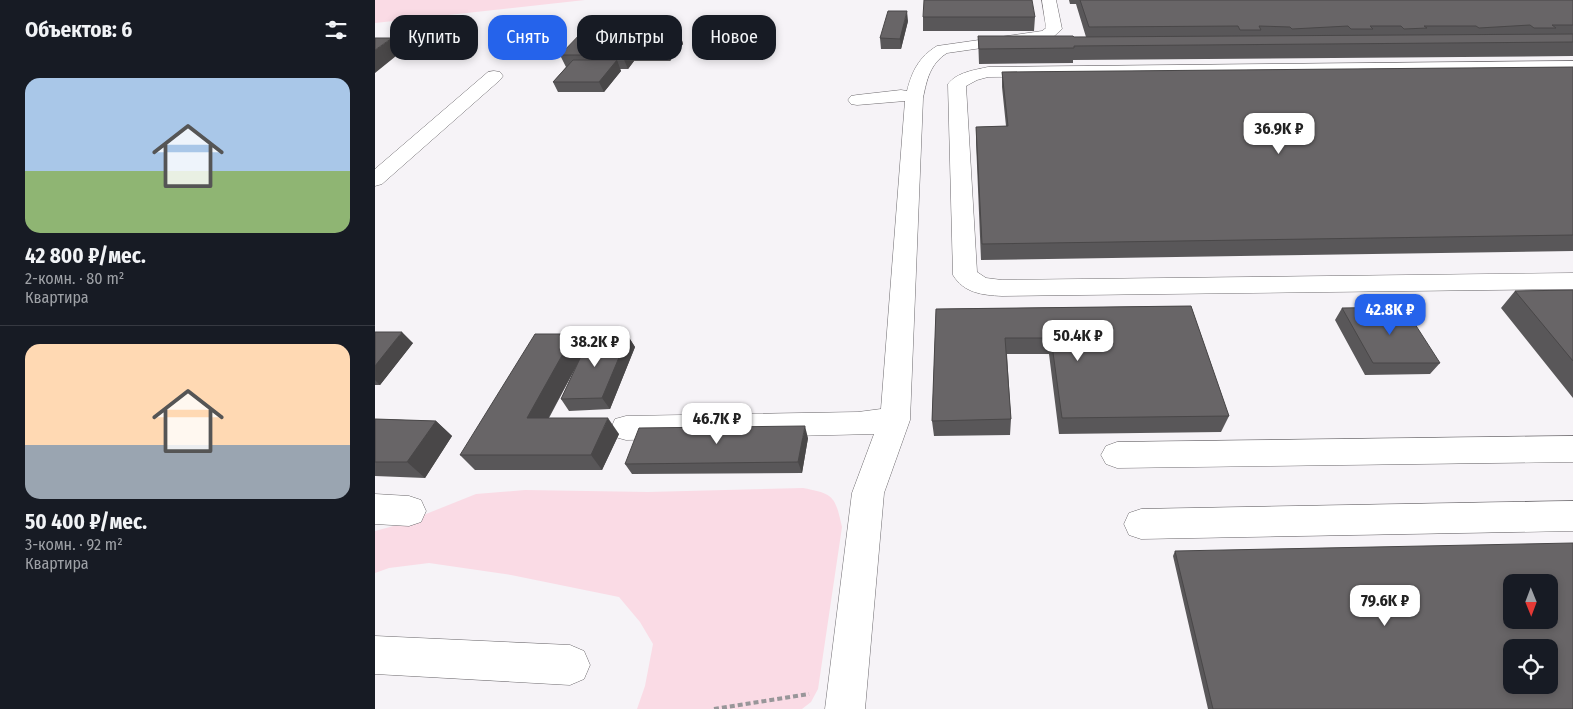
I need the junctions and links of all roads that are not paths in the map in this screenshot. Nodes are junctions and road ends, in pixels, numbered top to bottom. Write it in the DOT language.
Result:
graph roads {
  1 [pos="1049,0"];
  2 [pos="1573,66"];
  3 [pos="493,76"];
  4 [pos="914,98"];
  5 [pos="857,100"];
  6 [pos="375,180"];
  7 [pos="1573,281"];
  8 [pos="895,420"];
  9 [pos="626,428"];
  10 [pos="1573,449"];
  11 [pos="1117,455"];
  12 [pos="375,510"];
  13 [pos="409,511"];
  14 [pos="1573,516"];
  15 [pos="1141,524"];
  16 [pos="375,655"];
  17 [pos="570,665"];
  18 [pos="846,698"];
  1 -- 4 [label="lane"];
  2 -- 7 [label="lane"];
  3 -- 6 [label="lane"];
  4 -- 5 [label="lane"];
  4 -- 8 [label="lane"];
  8 -- 9 [label="lane"];
  8 -- 18 [label="lane"];
  10 -- 11 [label="lane"];
  12 -- 13 [label="lane"];
  14 -- 15 [label="lane"];
  16 -- 17 [label="lane"];
}
